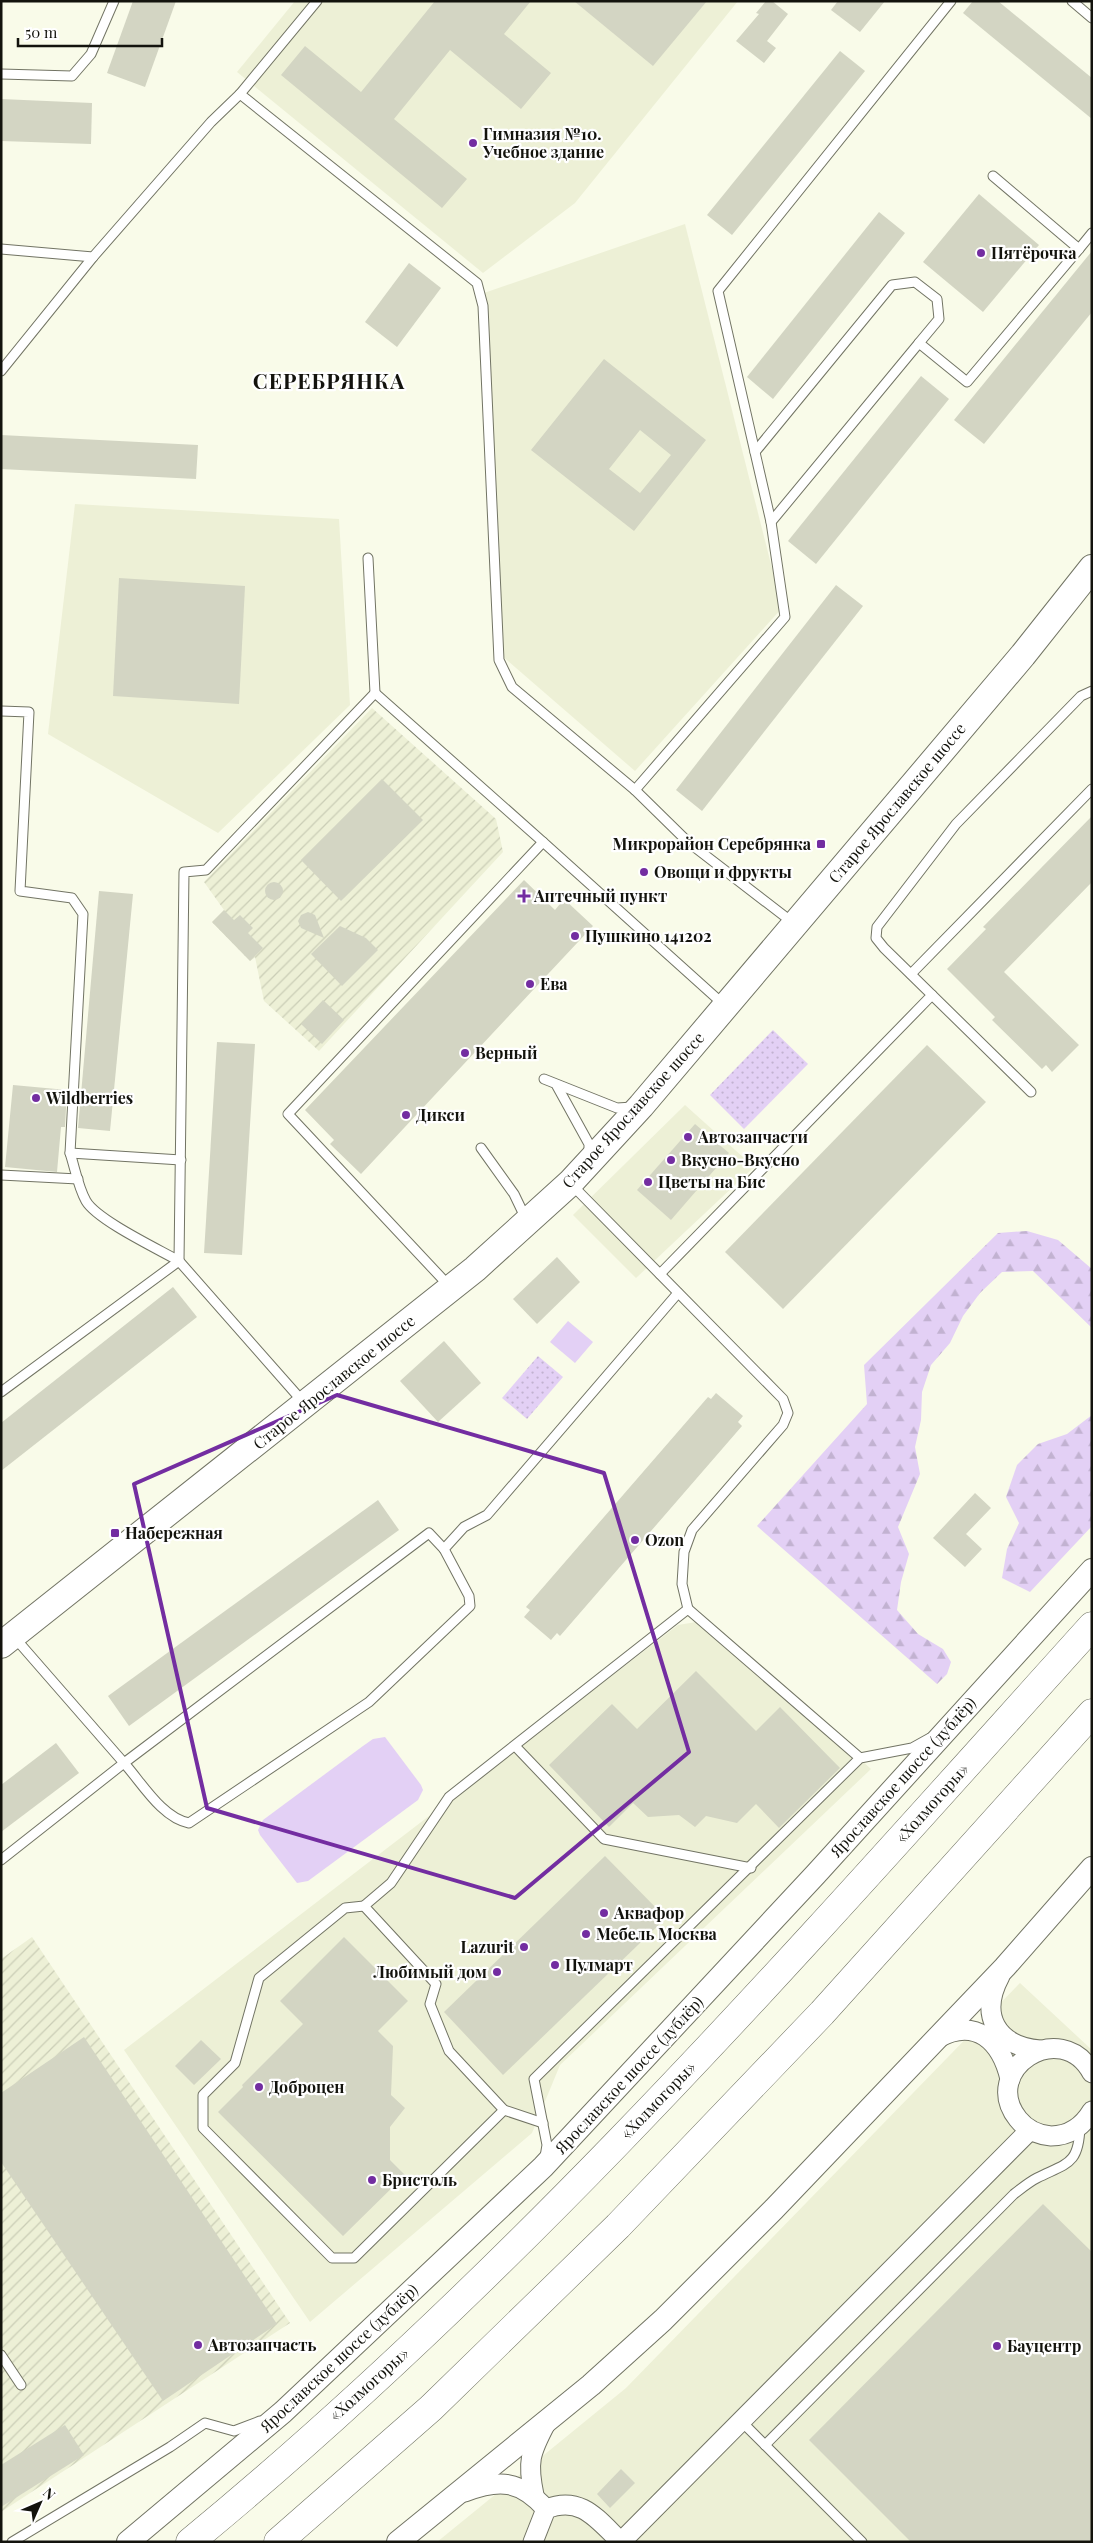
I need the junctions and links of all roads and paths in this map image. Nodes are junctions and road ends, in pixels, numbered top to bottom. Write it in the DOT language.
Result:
graph roads {
  1 [pos="114,1"];
  2 [pos="317,1"];
  3 [pos="951,1"];
  4 [pos="1072,1"];
  5 [pos="1092,18"];
  6 [pos="1,74"];
  7 [pos="240,94"];
  8 [pos="993,176"];
  9 [pos="1092,233"];
  10 [pos="1,249"];
  11 [pos="1079,249"];
  12 [pos="94,257"];
  13 [pos="919,343"];
  14 [pos="1,371"];
  15 [pos="755,452"];
  16 [pos="771,522"];
  17 [pos="368,558"];
  18 [pos="1092,568"];
  19 [pos="1092,691"];
  20 [pos="375,693"];
  21 [pos="1,711"];
  22 [pos="1092,789"];
  23 [pos="635,790"];
  24 [pos="544,842"];
  25 [pos="794,924"];
  26 [pos="911,974"];
  27 [pos="932,996"];
  28 [pos="725,1006"];
  29 [pos="544,1079"];
  30 [pos="557,1086"];
  31 [pos="1031,1092"];
  32 [pos="641,1106"];
  33 [pos="481,1148"];
  34 [pos="70,1153"];
  35 [pos="181,1160"];
  36 [pos="588,1164"];
  37 [pos="1,1175"];
  38 [pos="78,1179"];
  39 [pos="570,1183"];
  40 [pos="528,1222"];
  41 [pos="179,1261"];
  42 [pos="660,1274"];
  43 [pos="450,1288"];
  44 [pos="678,1293"];
  45 [pos="1,1392"];
  46 [pos="305,1404"];
  47 [pos="444,1549"];
  48 [pos="1092,1570"];
  49 [pos="688,1609"];
  50 [pos="1092,1626"];
  51 [pos="7,1641"];
  52 [pos="974,1697"];
  53 [pos="1092,1713"];
  54 [pos="514,1746"];
  55 [pos="860,1758"];
  56 [pos="124,1763"];
  57 [pos="1,1860"];
  58 [pos="751,1868"];
  59 [pos="1092,1868"];
  60 [pos="364,1906"];
  61 [pos="1005,1967"];
  62 [pos="934,2040"];
  63 [pos="1040,2050"];
  64 [pos="1092,2073"];
  65 [pos="1010,2079"];
  66 [pos="504,2110"];
  67 [pos="1088,2119"];
  68 [pos="543,2123"];
  69 [pos="1030,2130"];
  70 [pos="543,2167"];
  71 [pos="1,2355"];
  72 [pos="21,2385"];
  73 [pos="283,2412"];
  74 [pos="741,2421"];
  75 [pos="547,2422"];
  76 [pos="765,2445"];
  77 [pos="454,2496"];
  78 [pos="540,2502"];
  79 [pos="12,2542"];
  80 [pos="128,2542"];
  81 [pos="190,2542"];
  82 [pos="278,2542"];
  83 [pos="398,2542"];
  84 [pos="533,2542"];
  85 [pos="621,2542"];
  86 [pos="862,2542"];
  1 -- 6 [label="lane"];
  2 -- 7 [label="lane"];
  3 -- 15 [label="lane"];
  4 -- 5 [label="lane"];
  7 -- 12 [label="lane"];
  7 -- 23 [label="lane"];
  8 -- 11 [label="lane"];
  9 -- 11 [label="lane"];
  10 -- 12 [label="lane"];
  11 -- 13 [label="lane"];
  12 -- 14 [label="lane"];
  13 -- 15 [label="lane"];
  13 -- 16 [label="lane"];
  15 -- 16 [label="lane"];
  16 -- 23 [label="lane"];
  17 -- 20 [label="lane"];
  18 -- 25 [label="main road, Старое Ярославское шоссе"];
  19 -- 26 [label="lane"];
  20 -- 24 [label="lane"];
  20 -- 35 [label="lane"];
  21 -- 34 [label="lane"];
  22 -- 26 [label="lane"];
  23 -- 25 [label="lane"];
  24 -- 28 [label="lane"];
  24 -- 43 [label="lane"];
  25 -- 28 [label="main road, Старое Ярославское шоссе"];
  26 -- 27 [label="lane"];
  27 -- 31 [label="lane"];
  27 -- 42 [label="lane"];
  28 -- 32 [label="main road, Старое Ярославское шоссе"];
  29 -- 30 [label="lane"];
  30 -- 32 [label="lane"];
  30 -- 36 [label="lane"];
  32 -- 36 [label="main road, Старое Ярославское шоссе"];
  33 -- 40 [label="lane"];
  34 -- 35 [label="lane"];
  34 -- 38 [label="lane"];
  35 -- 41 [label="lane"];
  36 -- 39 [label="main road, Старое Ярославское шоссе"];
  37 -- 38 [label="lane"];
  38 -- 41 [label="lane"];
  39 -- 40 [label="main road, Старое Ярославское шоссе"];
  39 -- 42 [label="lane"];
  40 -- 43 [label="main road, Старое Ярославское шоссе"];
  41 -- 45 [label="lane"];
  41 -- 46 [label="lane"];
  42 -- 44 [label="lane"];
  43 -- 46 [label="main road, Старое Ярославское шоссе"];
  44 -- 47 [label="lane"];
  44 -- 49 [label="lane"];
  46 -- 51 [label="main road, Старое Ярославское шоссе"];
  47 -- 56 [label="lane"];
  47 -- 56 [label="lane"];
  48 -- 52 [label="street, Ярославское шоссе (дублёр)"];
  49 -- 54 [label="lane"];
  49 -- 55 [label="lane"];
  50 -- 81 [label="highway, «Холмогоры»"];
  51 -- 56 [label="lane"];
  52 -- 55 [label="lane"];
  52 -- 70 [label="street, Ярославское шоссе (дублёр)"];
  53 -- 82 [label="highway"];
  54 -- 58 [label="lane"];
  54 -- 60 [label="lane"];
  55 -- 58 [label="lane"];
  56 -- 57 [label="lane"];
  58 -- 68 [label="lane"];
  59 -- 61 [label="street"];
  60 -- 66 [label="lane"];
  60 -- 66 [label="lane"];
  61 -- 62 [label="street"];
  61 -- 63 [label="street"];
  62 -- 65 [label="street"];
  62 -- 75 [label="street"];
  63 -- 64 [label="street"];
  63 -- 65 [label="street"];
  65 -- 69 [label="street"];
  66 -- 68 [label="lane"];
  67 -- 69 [label="street"];
  67 -- 76 [label="lane"];
  68 -- 70 [label="lane"];
  69 -- 74 [label="street"];
  70 -- 73 [label="street, Ярославское шоссе (дублёр)"];
  71 -- 72 [label="lane"];
  73 -- 79 [label="lane"];
  73 -- 80 [label="street, Ярославское шоссе (дублёр)"];
  74 -- 76 [label="lane"];
  74 -- 85 [label="street"];
  75 -- 77 [label="street"];
  75 -- 78 [label="street"];
  76 -- 86 [label="lane"];
  77 -- 78 [label="street"];
  77 -- 83 [label="street"];
  78 -- 84 [label="street"];
  78 -- 85 [label="street"];
}
